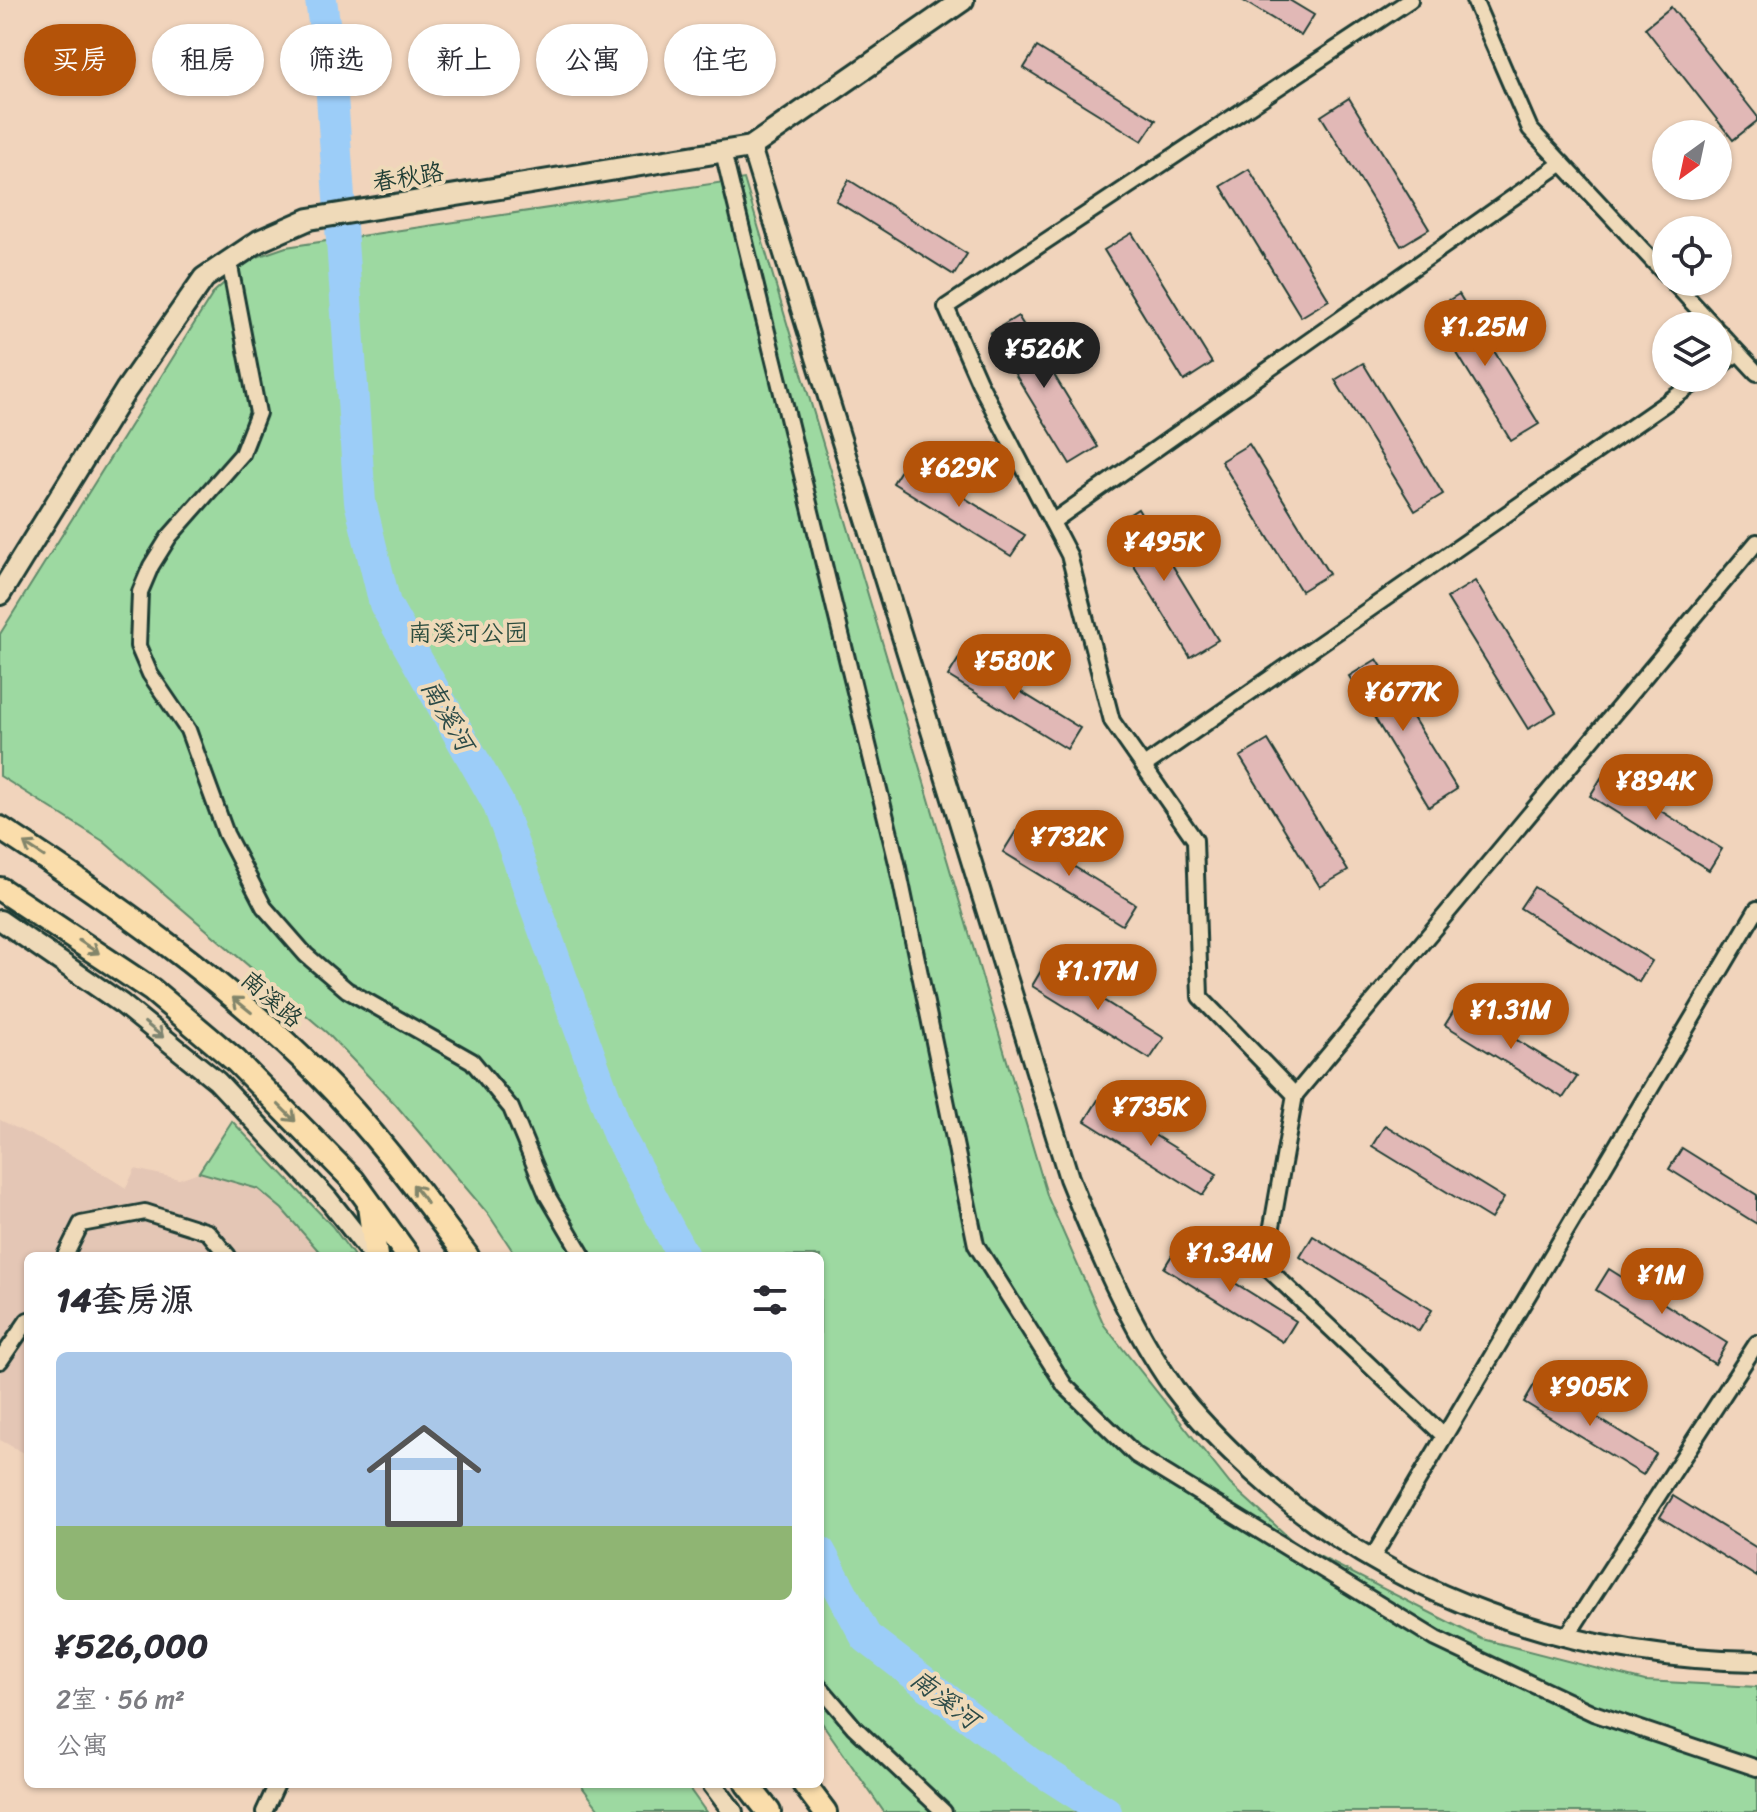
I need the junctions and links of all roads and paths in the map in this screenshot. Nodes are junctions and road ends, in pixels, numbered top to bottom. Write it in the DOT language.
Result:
graph roads {
  1 [pos="963,0"];
  2 [pos="1410,0"];
  3 [pos="1474,0"];
  4 [pos="751,147"];
  5 [pos="723,152"];
  6 [pos="1562,163"];
  7 [pos="1652,260"];
  8 [pos="229,261"];
  9 [pos="1686,296"];
  10 [pos="1701,312"];
  11 [pos="1732,346"];
  12 [pos="1738,353"];
  13 [pos="1732,357"];
  14 [pos="1757,373"];
  15 [pos="1682,392"];
  16 [pos="1052,522"];
  17 [pos="1757,542"];
  18 [pos="0,594"];
  19 [pos="1144,766"];
  20 [pos="0,828"];
  21 [pos="0,889"];
  22 [pos="1757,909"];
  23 [pos="0,920"];
  24 [pos="1295,1095"];
  25 [pos="368,1201"];
  26 [pos="67,1252"];
  27 [pos="225,1252"];
  28 [pos="371,1252"];
  29 [pos="374,1252"];
  30 [pos="405,1252"];
  31 [pos="464,1252"];
  32 [pos="581,1252"];
  33 [pos="24,1326"];
  34 [pos="1757,1343"];
  35 [pos="0,1361"];
  36 [pos="1444,1436"];
  37 [pos="1371,1560"];
  38 [pos="1567,1636"];
  39 [pos="1757,1661"];
  40 [pos="824,1692"];
  41 [pos="1757,1768"];
  42 [pos="275,1788"];
  43 [pos="715,1788"];
  44 [pos="750,1788"];
  45 [pos="807,1788"];
  46 [pos="264,1812"];
  47 [pos="733,1812"];
  48 [pos="769,1812"];
  49 [pos="825,1812"];
  50 [pos="944,1812"];
  1 -- 4 [label="main road, 春秋路"];
  2 -- 16 [label="street"];
  3 -- 6 [label="street"];
  4 -- 5 [label="main road, 春秋路"];
  4 -- 37 [label="street"];
  5 -- 8 [label="main road, 春秋路"];
  5 -- 41 [label="street"];
  6 -- 7 [label="street"];
  6 -- 16 [label="street"];
  8 -- 18 [label="main road, 春秋路"];
  8 -- 32 [label="street"];
  9 -- 10 [label="street"];
  11 -- 12 [label="street"];
  12 -- 13 [label="street"];
  12 -- 14 [label="street"];
  15 -- 19 [label="street"];
  16 -- 19 [label="street"];
  17 -- 24 [label="street"];
  19 -- 24 [label="street"];
  31 -- 20 [label="main road, 南溪路, one-way"];
  21 -- 25 [label="main road, one-way"];
  22 -- 36 [label="street"];
  23 -- 28 [label="street, one-way"];
  24 -- 36 [label="street"];
  25 -- 29 [label="main road"];
  25 -- 30 [label="main road"];
  26 -- 27 [label="street"];
  33 -- 35 [label="street"];
  34 -- 38 [label="street"];
  36 -- 37 [label="street"];
  37 -- 38 [label="street"];
  38 -- 39 [label="street"];
  40 -- 50 [label="street"];
  42 -- 46 [label="street"];
  43 -- 47 [label="street"];
  44 -- 48 [label="main road"];
  45 -- 49 [label="main road"];
}
